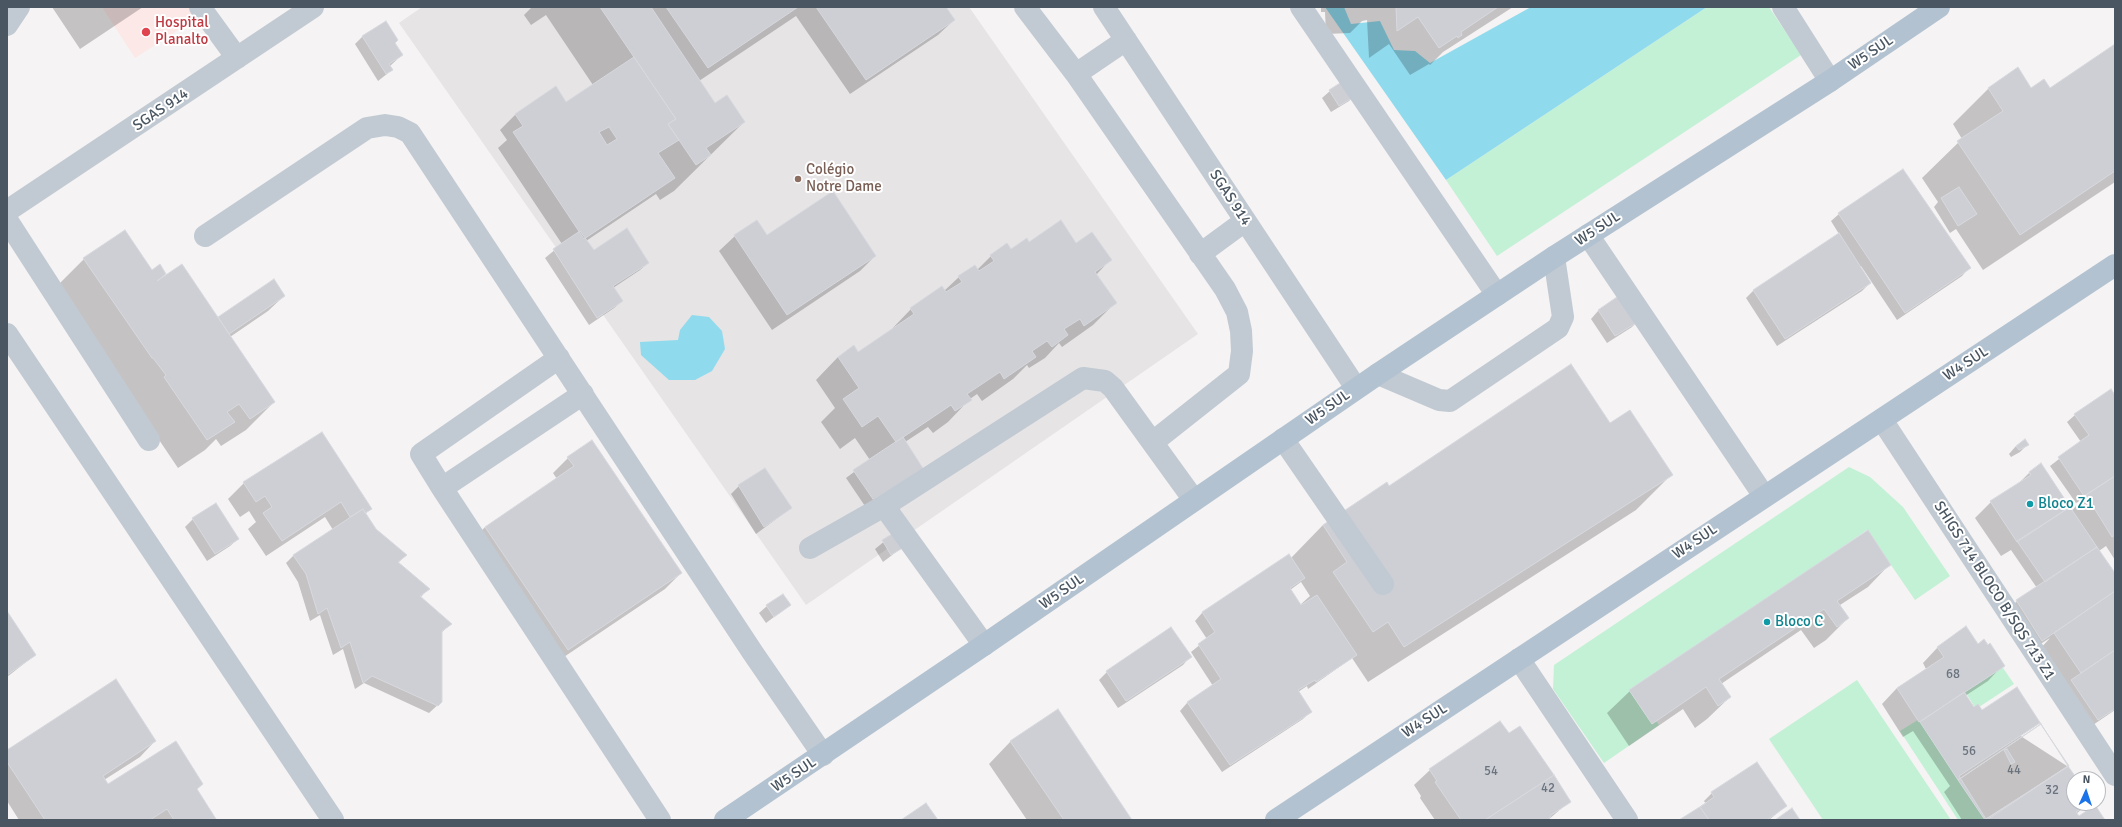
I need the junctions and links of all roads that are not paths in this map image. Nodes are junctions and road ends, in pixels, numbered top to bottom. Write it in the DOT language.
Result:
graph roads {
  1 [pos="18,7"];
  2 [pos="200,7"];
  3 [pos="313,7"];
  4 [pos="1026,7"];
  5 [pos="1104,7"];
  6 [pos="1301,7"];
  7 [pos="1782,7"];
  8 [pos="1939,7"];
  9 [pos="7,25"];
  10 [pos="1126,40"];
  11 [pos="237,58"];
  12 [pos="1076,74"];
  13 [pos="1830,80"];
  14 [pos="7,211"];
  15 [pos="7,220"];
  16 [pos="1245,221"];
  17 [pos="1588,235"];
  18 [pos="205,236"];
  19 [pos="1200,254"];
  20 [pos="1554,257"];
  21 [pos="2115,265"];
  22 [pos="1497,295"];
  23 [pos="7,334"];
  24 [pos="559,358"];
  25 [pos="1378,374"];
  26 [pos="1356,388"];
  27 [pos="583,394"];
  28 [pos="1882,420"];
  29 [pos="1283,439"];
  30 [pos="150,440"];
  31 [pos="1153,442"];
  32 [pos="442,488"];
  33 [pos="1764,496"];
  34 [pos="1194,500"];
  35 [pos="884,506"];
  36 [pos="810,548"];
  37 [pos="1383,584"];
  38 [pos="984,645"];
  39 [pos="1519,659"];
  40 [pos="823,755"];
  41 [pos="2112,764"];
  42 [pos="333,820"];
  43 [pos="660,820"];
  44 [pos="725,820"];
  45 [pos="1276,820"];
  46 [pos="1627,820"];
  1 -- 9 [label="street"];
  2 -- 11 [label="street"];
  3 -- 11 [label="street, SGAS 914"];
  4 -- 12 [label="street"];
  5 -- 10 [label="street, SGAS 914"];
  6 -- 22 [label="street"];
  7 -- 13 [label="street"];
  8 -- 13 [label="main road, W5 SUL"];
  10 -- 12 [label="street"];
  10 -- 16 [label="street, SGAS 914"];
  11 -- 14 [label="street, SGAS 914"];
  12 -- 19 [label="street"];
  13 -- 17 [label="main road, W5 SUL"];
  15 -- 30 [label="street"];
  16 -- 19 [label="street"];
  16 -- 26 [label="street, SGAS 914"];
  17 -- 20 [label="main road, W5 SUL"];
  17 -- 33 [label="street"];
  18 -- 24 [label="street"];
  19 -- 31 [label="street"];
  20 -- 22 [label="main road, W5 SUL"];
  20 -- 25 [label="street"];
  21 -- 28 [label="main road, W4 SUL"];
  22 -- 25 [label="main road, W5 SUL"];
  23 -- 42 [label="street"];
  24 -- 27 [label="street"];
  24 -- 32 [label="street"];
  25 -- 26 [label="main road, W5 SUL"];
  26 -- 29 [label="main road, W5 SUL"];
  27 -- 32 [label="street"];
  27 -- 40 [label="street"];
  28 -- 33 [label="main road, W4 SUL"];
  28 -- 41 [label="street, SHIGS 714 BLOCO B/SQS 713 Z1"];
  29 -- 34 [label="main road, W5 SUL"];
  29 -- 37 [label="street"];
  31 -- 34 [label="street"];
  31 -- 35 [label="street"];
  32 -- 43 [label="street"];
  33 -- 39 [label="main road, W4 SUL"];
  34 -- 38 [label="main road, W5 SUL"];
  35 -- 36 [label="street"];
  35 -- 38 [label="street"];
  38 -- 40 [label="main road, W5 SUL"];
  39 -- 45 [label="main road, W4 SUL"];
  39 -- 46 [label="street"];
  40 -- 44 [label="main road, W5 SUL"];
}
